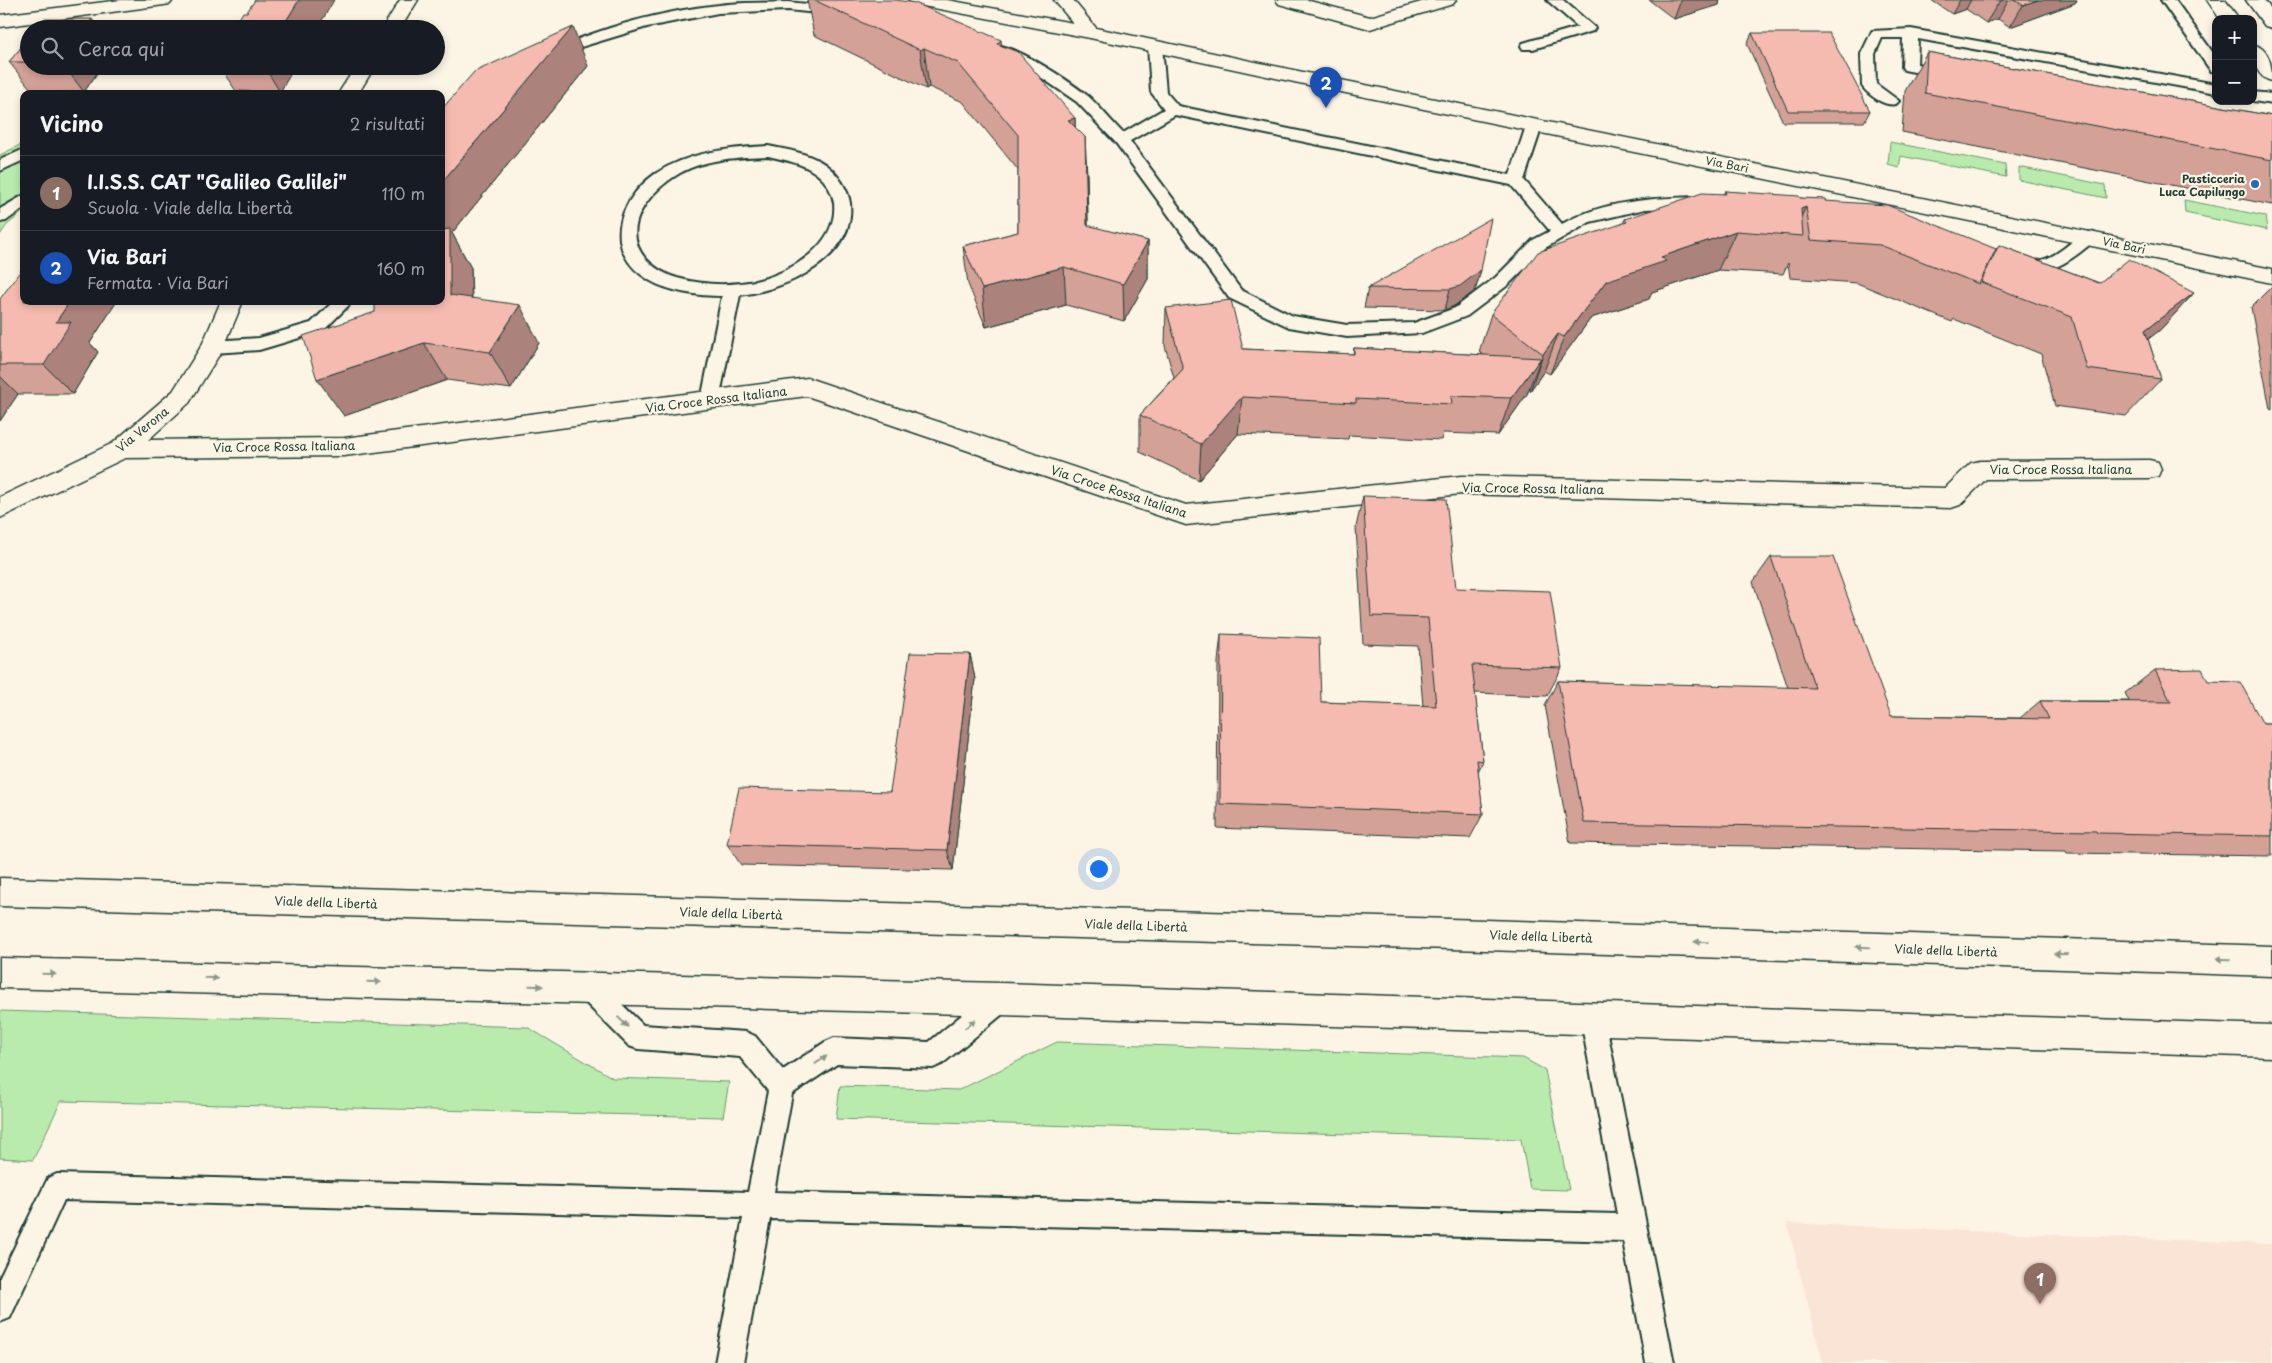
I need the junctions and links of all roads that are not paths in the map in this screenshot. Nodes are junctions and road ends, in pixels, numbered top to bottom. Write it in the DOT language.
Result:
graph roads {
  1 [pos="164,0"];
  2 [pos="409,0"];
  3 [pos="918,0"];
  4 [pos="1063,0"];
  5 [pos="1285,0"];
  6 [pos="1447,0"];
  7 [pos="1554,0"];
  8 [pos="2168,0"];
  9 [pos="2216,0"];
  10 [pos="2255,0"];
  11 [pos="956,3"];
  12 [pos="853,12"];
  13 [pos="2227,15"];
  14 [pos="397,20"];
  15 [pos="0,21"];
  16 [pos="2272,22"];
  17 [pos="1090,32"];
  18 [pos="1911,33"];
  19 [pos="987,44"];
  20 [pos="1155,46"];
  21 [pos="1528,46"];
  22 [pos="2257,55"];
  23 [pos="537,62"];
  24 [pos="2212,62"];
  25 [pos="360,75"];
  26 [pos="2272,75"];
  27 [pos="1957,76"];
  28 [pos="2212,88"];
  29 [pos="351,90"];
  30 [pos="2257,97"];
  31 [pos="2272,99"];
  32 [pos="1891,101"];
  33 [pos="1173,110"];
  34 [pos="1534,126"];
  35 [pos="1121,140"];
  36 [pos="20,156"];
  37 [pos="0,166"];
  38 [pos="1516,181"];
  39 [pos="1720,202"];
  40 [pos="20,203"];
  41 [pos="0,217"];
  42 [pos="1560,232"];
  43 [pos="2088,237"];
  44 [pos="2003,266"];
  45 [pos="2272,276"];
  46 [pos="732,290"];
  47 [pos="230,305"];
  48 [pos="341,305"];
  49 [pos="213,347"];
  50 [pos="710,400"];
  51 [pos="122,449"];
  52 [pos="2149,469"];
  53 [pos="1,509"];
  54 [pos="0,892"];
  55 [pos="2272,961"];
  56 [pos="0,973"];
  57 [pos="588,988"];
  58 [pos="1001,999"];
  59 [pos="1593,1020"];
  60 [pos="2272,1041"];
  61 [pos="781,1087"];
  62 [pos="760,1205"];
  63 [pos="1634,1228"];
  64 [pos="0,1308"];
  65 [pos="729,1363"];
  66 [pos="1660,1363"];
  1 -- 15 [label="street"];
  2 -- 14 [label="street"];
  3 -- 11 [label="street, Via Bari"];
  4 -- 17 [label="street"];
  5 -- 6 [label="street"];
  7 -- 21 [label="lane"];
  8 -- 24 [label="lane"];
  9 -- 13 [label="street"];
  10 -- 16 [label="street"];
  11 -- 17 [label="street, Via Bari"];
  12 -- 23 [label="lane"];
  17 -- 20 [label="street, Via Bari"];
  18 -- 27 [label="lane"];
  18 -- 28 [label="lane"];
  18 -- 32 [label="lane"];
  19 -- 35 [label="lane"];
  20 -- 33 [label="lane"];
  20 -- 34 [label="street, Via Bari"];
  22 -- 26 [label="street"];
  25 -- 29 [label="street"];
  30 -- 31 [label="lane"];
  33 -- 35 [label="lane"];
  33 -- 38 [label="lane"];
  34 -- 38 [label="lane"];
  34 -- 43 [label="street, Via Bari"];
  35 -- 42 [label="lane"];
  36 -- 37 [label="lane"];
  38 -- 42 [label="lane"];
  39 -- 42 [label="lane"];
  40 -- 41 [label="lane"];
  43 -- 44 [label="lane"];
  43 -- 45 [label="street, Via Bari"];
  46 -- 46 [label="lane"];
  46 -- 50 [label="lane"];
  47 -- 49 [label="street, Via Verona"];
  48 -- 49 [label="lane"];
  49 -- 51 [label="street, Via Verona"];
  50 -- 51 [label="street, Via Croce Rossa Italiana"];
  50 -- 52 [label="street, Via Croce Rossa Italiana"];
  51 -- 53 [label="street, Via Verona"];
  55 -- 54 [label="street, Viale della Libertà, one-way"];
  56 -- 57 [label="street, one-way"];
  57 -- 58 [label="street"];
  57 -- 61 [label="lane, one-way"];
  58 -- 59 [label="street"];
  61 -- 58 [label="lane, one-way"];
  59 -- 60 [label="street"];
  59 -- 63 [label="lane"];
  61 -- 62 [label="lane"];
  62 -- 63 [label="lane"];
  62 -- 64 [label="lane"];
  62 -- 65 [label="lane"];
  63 -- 66 [label="lane"];
}
